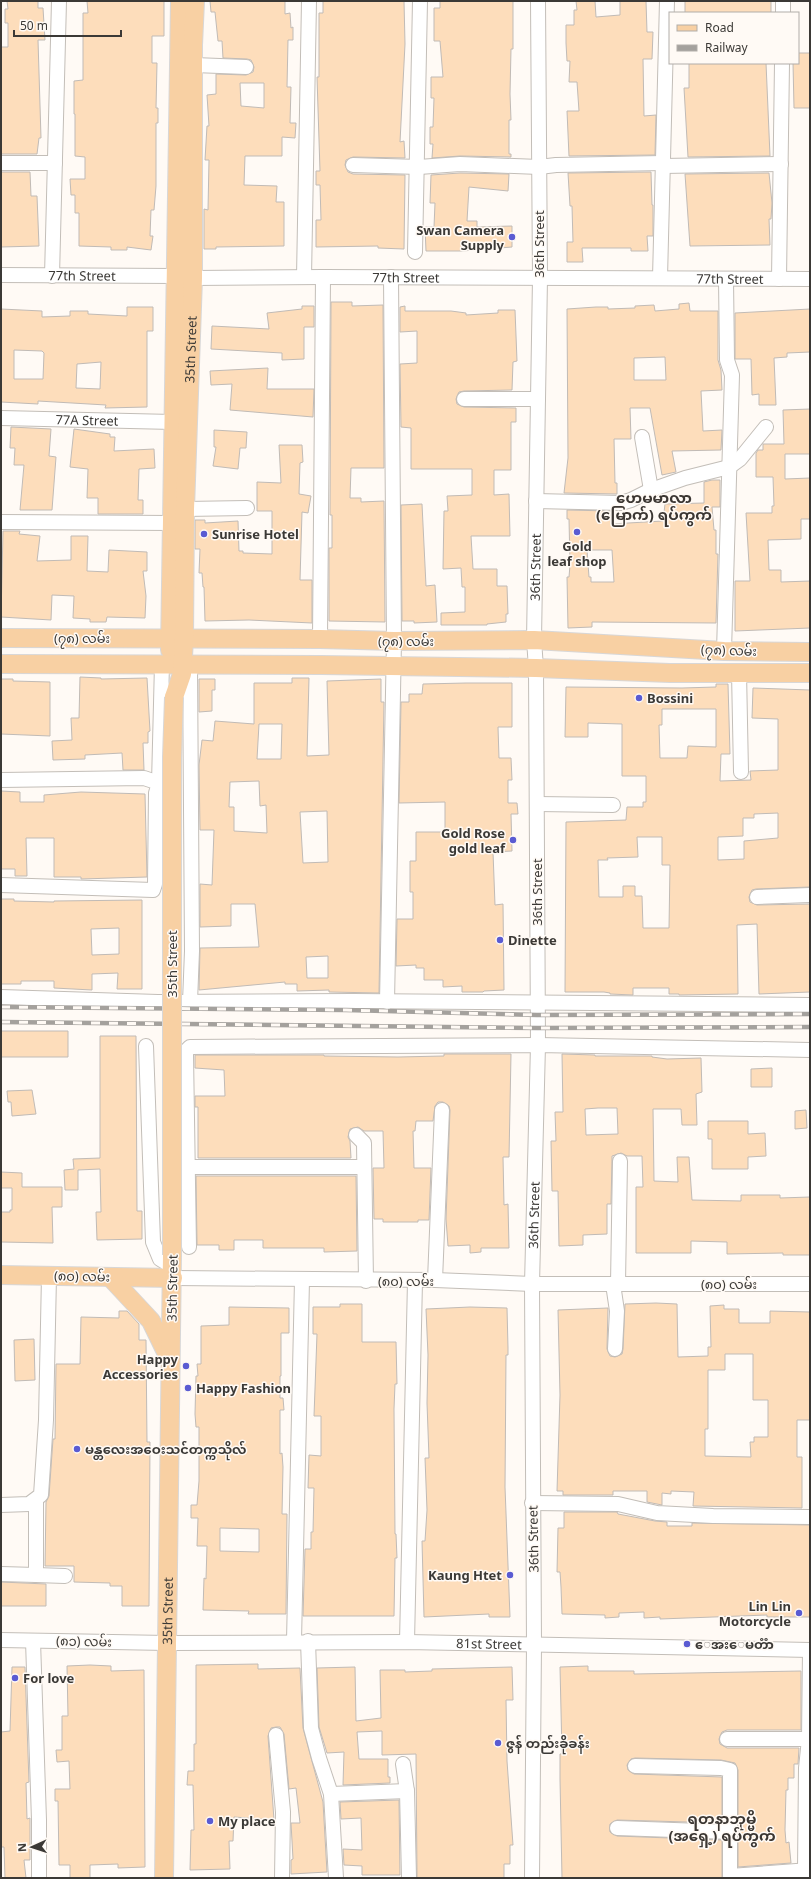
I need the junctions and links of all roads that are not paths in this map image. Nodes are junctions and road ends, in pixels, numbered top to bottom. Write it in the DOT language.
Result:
graph roads {
  1 [pos="59,1"];
  2 [pos="180,1"];
  3 [pos="195,1"];
  4 [pos="309,1"];
  5 [pos="420,1"];
  6 [pos="538,1"];
  7 [pos="667,1"];
  8 [pos="783,1"];
  9 [pos="783,12"];
  10 [pos="194,64"];
  11 [pos="782,64"];
  12 [pos="246,67"];
  13 [pos="1,163"];
  14 [pos="55,163"];
  15 [pos="781,164"];
  16 [pos="353,165"];
  17 [pos="663,165"];
  18 [pos="416,166"];
  19 [pos="539,167"];
  20 [pos="415,252"];
  21 [pos="1,275"];
  22 [pos="52,276"];
  23 [pos="175,276"];
  24 [pos="323,276"];
  25 [pos="304,277"];
  26 [pos="391,277"];
  27 [pos="193,278"];
  28 [pos="540,278"];
  29 [pos="660,278"];
  30 [pos="726,279"];
  31 [pos="779,279"];
  32 [pos="810,279"];
  33 [pos="464,399"];
  34 [pos="538,399"];
  35 [pos="1,418"];
  36 [pos="174,422"];
  37 [pos="766,427"];
  38 [pos="642,437"];
  39 [pos="729,467"];
  40 [pos="651,490"];
  41 [pos="536,501"];
  42 [pos="247,508"];
  43 [pos="185,509"];
  44 [pos="1,522"];
  45 [pos="173,523"];
  46 [pos="1,638"];
  47 [pos="177,639"];
  48 [pos="320,639"];
  49 [pos="534,640"];
  50 [pos="394,641"];
  51 [pos="724,651"];
  52 [pos="810,652"];
  53 [pos="1,664"];
  54 [pos="176,665"];
  55 [pos="394,666"];
  56 [pos="536,668"];
  57 [pos="739,672"];
  58 [pos="810,673"];
  59 [pos="741,772"];
  60 [pos="1,780"];
  61 [pos="159,784"];
  62 [pos="537,804"];
  63 [pos="613,805"];
  64 [pos="1,885"];
  65 [pos="810,895"];
  66 [pos="757,896"];
  67 [pos="1,997"];
  68 [pos="190,1002"];
  69 [pos="387,1002"];
  70 [pos="537,1004"];
  71 [pos="810,1005"];
  72 [pos="538,1045"];
  73 [pos="146,1046"];
  74 [pos="810,1050"];
  75 [pos="442,1110"];
  76 [pos="356,1135"];
  77 [pos="620,1161"];
  78 [pos="189,1167"];
  79 [pos="364,1167"];
  80 [pos="189,1247"];
  81 [pos="173,1267"];
  82 [pos="1,1275"];
  83 [pos="49,1276"];
  84 [pos="110,1277"];
  85 [pos="302,1280"];
  86 [pos="435,1280"];
  87 [pos="366,1281"];
  88 [pos="415,1281"];
  89 [pos="532,1284"];
  90 [pos="616,1284"];
  91 [pos="810,1284"];
  92 [pos="615,1349"];
  93 [pos="171,1362"];
  94 [pos="36,1500"];
  95 [pos="532,1503"];
  96 [pos="1,1505"];
  97 [pos="810,1517"];
  98 [pos="1,1574"];
  99 [pos="36,1575"];
  100 [pos="65,1576"];
  101 [pos="1,1640"];
  102 [pos="33,1640"];
  103 [pos="294,1641"];
  104 [pos="308,1641"];
  105 [pos="407,1642"];
  106 [pos="167,1643"];
  107 [pos="534,1644"];
  108 [pos="810,1650"];
  109 [pos="276,1735"];
  110 [pos="727,1739"];
  111 [pos="809,1739"];
  112 [pos="403,1764"];
  113 [pos="635,1766"];
  114 [pos="407,1791"];
  115 [pos="331,1794"];
  116 [pos="617,1828"];
  117 [pos="731,1832"];
  118 [pos="808,1870"];
  119 [pos="730,1877"];
  120 [pos="39,1878"];
  121 [pos="164,1878"];
  122 [pos="282,1878"];
  123 [pos="336,1878"];
  124 [pos="409,1878"];
  125 [pos="532,1878"];
  1 -- 14 [label="street"];
  2 -- 23 [label="main road, 35th Street"];
  3 -- 10 [label="main road, 35th Street"];
  4 -- 25 [label="street"];
  5 -- 18 [label="street"];
  6 -- 19 [label="street, 36th Street"];
  7 -- 17 [label="street"];
  8 -- 9 [label="street"];
  10 -- 12 [label="street"];
  10 -- 27 [label="main road, 35th Street"];
  11 -- 15 [label="street"];
  13 -- 14 [label="street"];
  14 -- 22 [label="street"];
  15 -- 17 [label="street"];
  15 -- 31 [label="street"];
  16 -- 18 [label="street"];
  17 -- 19 [label="street"];
  17 -- 29 [label="street"];
  18 -- 19 [label="street"];
  18 -- 20 [label="street"];
  19 -- 28 [label="street, 36th Street"];
  21 -- 22 [label="street, 77th Street"];
  22 -- 23 [label="street, 77th Street"];
  23 -- 27 [label="street, 77th Street"];
  23 -- 36 [label="main road, 35th Street"];
  24 -- 25 [label="street, 77th Street"];
  24 -- 26 [label="street, 77th Street"];
  24 -- 48 [label="street"];
  25 -- 27 [label="street, 77th Street"];
  26 -- 28 [label="street, 77th Street"];
  26 -- 50 [label="street"];
  27 -- 43 [label="main road, 35th Street"];
  28 -- 29 [label="street, 77th Street"];
  28 -- 34 [label="street, 36th Street"];
  29 -- 30 [label="street, 77th Street"];
  30 -- 31 [label="street, 77th Street"];
  30 -- 39 [label="street"];
  31 -- 32 [label="street, 77th Street"];
  33 -- 34 [label="street"];
  34 -- 41 [label="street, 36th Street"];
  35 -- 36 [label="street, 77A Street"];
  36 -- 45 [label="main road, 35th Street"];
  37 -- 39 [label="street"];
  38 -- 40 [label="street"];
  39 -- 40 [label="street"];
  39 -- 51 [label="street"];
  40 -- 41 [label="street"];
  41 -- 49 [label="street, 36th Street"];
  42 -- 43 [label="street"];
  43 -- 47 [label="main road, 35th Street"];
  44 -- 45 [label="street"];
  45 -- 47 [label="main road, 35th Street"];
  46 -- 47 [label="main road, (၇၈) လမ်း"];
  47 -- 48 [label="main road, (၇၈) လမ်း"];
  47 -- 54 [label="main road, 35th Street"];
  48 -- 50 [label="main road, (၇၈) လမ်း"];
  49 -- 50 [label="main road, (၇၈) လမ်း"];
  49 -- 51 [label="main road, (၇၈) လမ်း"];
  49 -- 56 [label="street, 36th Street"];
  50 -- 55 [label="street"];
  51 -- 52 [label="main road, (၇၈) လမ်း"];
  53 -- 54 [label="main road, (၇၈) လမ်း"];
  54 -- 55 [label="main road, (၇၈) လမ်း"];
  54 -- 61 [label="street"];
  54 -- 68 [label="street"];
  54 -- 81 [label="main road, 35th Street, bridge"];
  55 -- 56 [label="main road, (၇၈) လမ်း"];
  55 -- 69 [label="street"];
  56 -- 57 [label="main road, (၇၈) လမ်း"];
  56 -- 62 [label="street, 36th Street"];
  57 -- 58 [label="main road, (၇၈) လမ်း"];
  57 -- 59 [label="street"];
  60 -- 61 [label="street"];
  61 -- 64 [label="street"];
  62 -- 63 [label="street"];
  62 -- 70 [label="street, 36th Street"];
  65 -- 66 [label="street"];
  67 -- 68 [label="street"];
  68 -- 69 [label="street"];
  69 -- 70 [label="street"];
  70 -- 71 [label="street"];
  70 -- 72 [label="street, 36th Street"];
  72 -- 74 [label="street"];
  72 -- 78 [label="street"];
  72 -- 89 [label="street, 36th Street"];
  73 -- 81 [label="street"];
  75 -- 86 [label="street"];
  76 -- 79 [label="street"];
  77 -- 90 [label="street"];
  78 -- 79 [label="street"];
  78 -- 80 [label="street"];
  79 -- 87 [label="street"];
  81 -- 84 [label="main road, (၈၀) လမ်း"];
  81 -- 85 [label="street, (၈၀) လမ်း"];
  81 -- 93 [label="main road, 35th Street"];
  82 -- 83 [label="main road, (၈၀) လမ်း"];
  83 -- 84 [label="main road, (၈၀) လမ်း"];
  83 -- 94 [label="street"];
  84 -- 93 [label="main road"];
  85 -- 87 [label="street, (၈၀) လမ်း"];
  85 -- 103 [label="street"];
  86 -- 88 [label="street, (၈၀) လမ်း"];
  86 -- 89 [label="street, (၈၀) လမ်း"];
  87 -- 88 [label="street, (၈၀) လမ်း"];
  88 -- 105 [label="street"];
  89 -- 90 [label="street, (၈၀) လမ်း"];
  89 -- 95 [label="street, 36th Street"];
  90 -- 91 [label="street, (၈၀) လမ်း"];
  90 -- 92 [label="street"];
  93 -- 106 [label="main road, 35th Street"];
  94 -- 96 [label="street"];
  94 -- 99 [label="street"];
  95 -- 97 [label="street"];
  95 -- 107 [label="street, 36th Street"];
  98 -- 99 [label="street"];
  99 -- 100 [label="street"];
  101 -- 102 [label="street, (၈၁) လမ်း"];
  102 -- 106 [label="street, (၈၁) လမ်း"];
  102 -- 120 [label="street"];
  103 -- 104 [label="street, 81st Street"];
  103 -- 106 [label="street, 81st Street"];
  104 -- 105 [label="street, 81st Street"];
  104 -- 115 [label="street"];
  105 -- 107 [label="street, 81st Street"];
  106 -- 121 [label="main road, 35th Street"];
  107 -- 108 [label="street, 81st Street"];
  107 -- 125 [label="street, 36th Street"];
  108 -- 111 [label="street"];
  109 -- 122 [label="street"];
  110 -- 111 [label="street"];
  111 -- 118 [label="street"];
  112 -- 114 [label="street"];
  113 -- 117 [label="street"];
  114 -- 115 [label="street"];
  114 -- 124 [label="street"];
  115 -- 123 [label="street"];
  116 -- 117 [label="street"];
  117 -- 119 [label="street"];
  118 -- 119 [label="street"];
}
